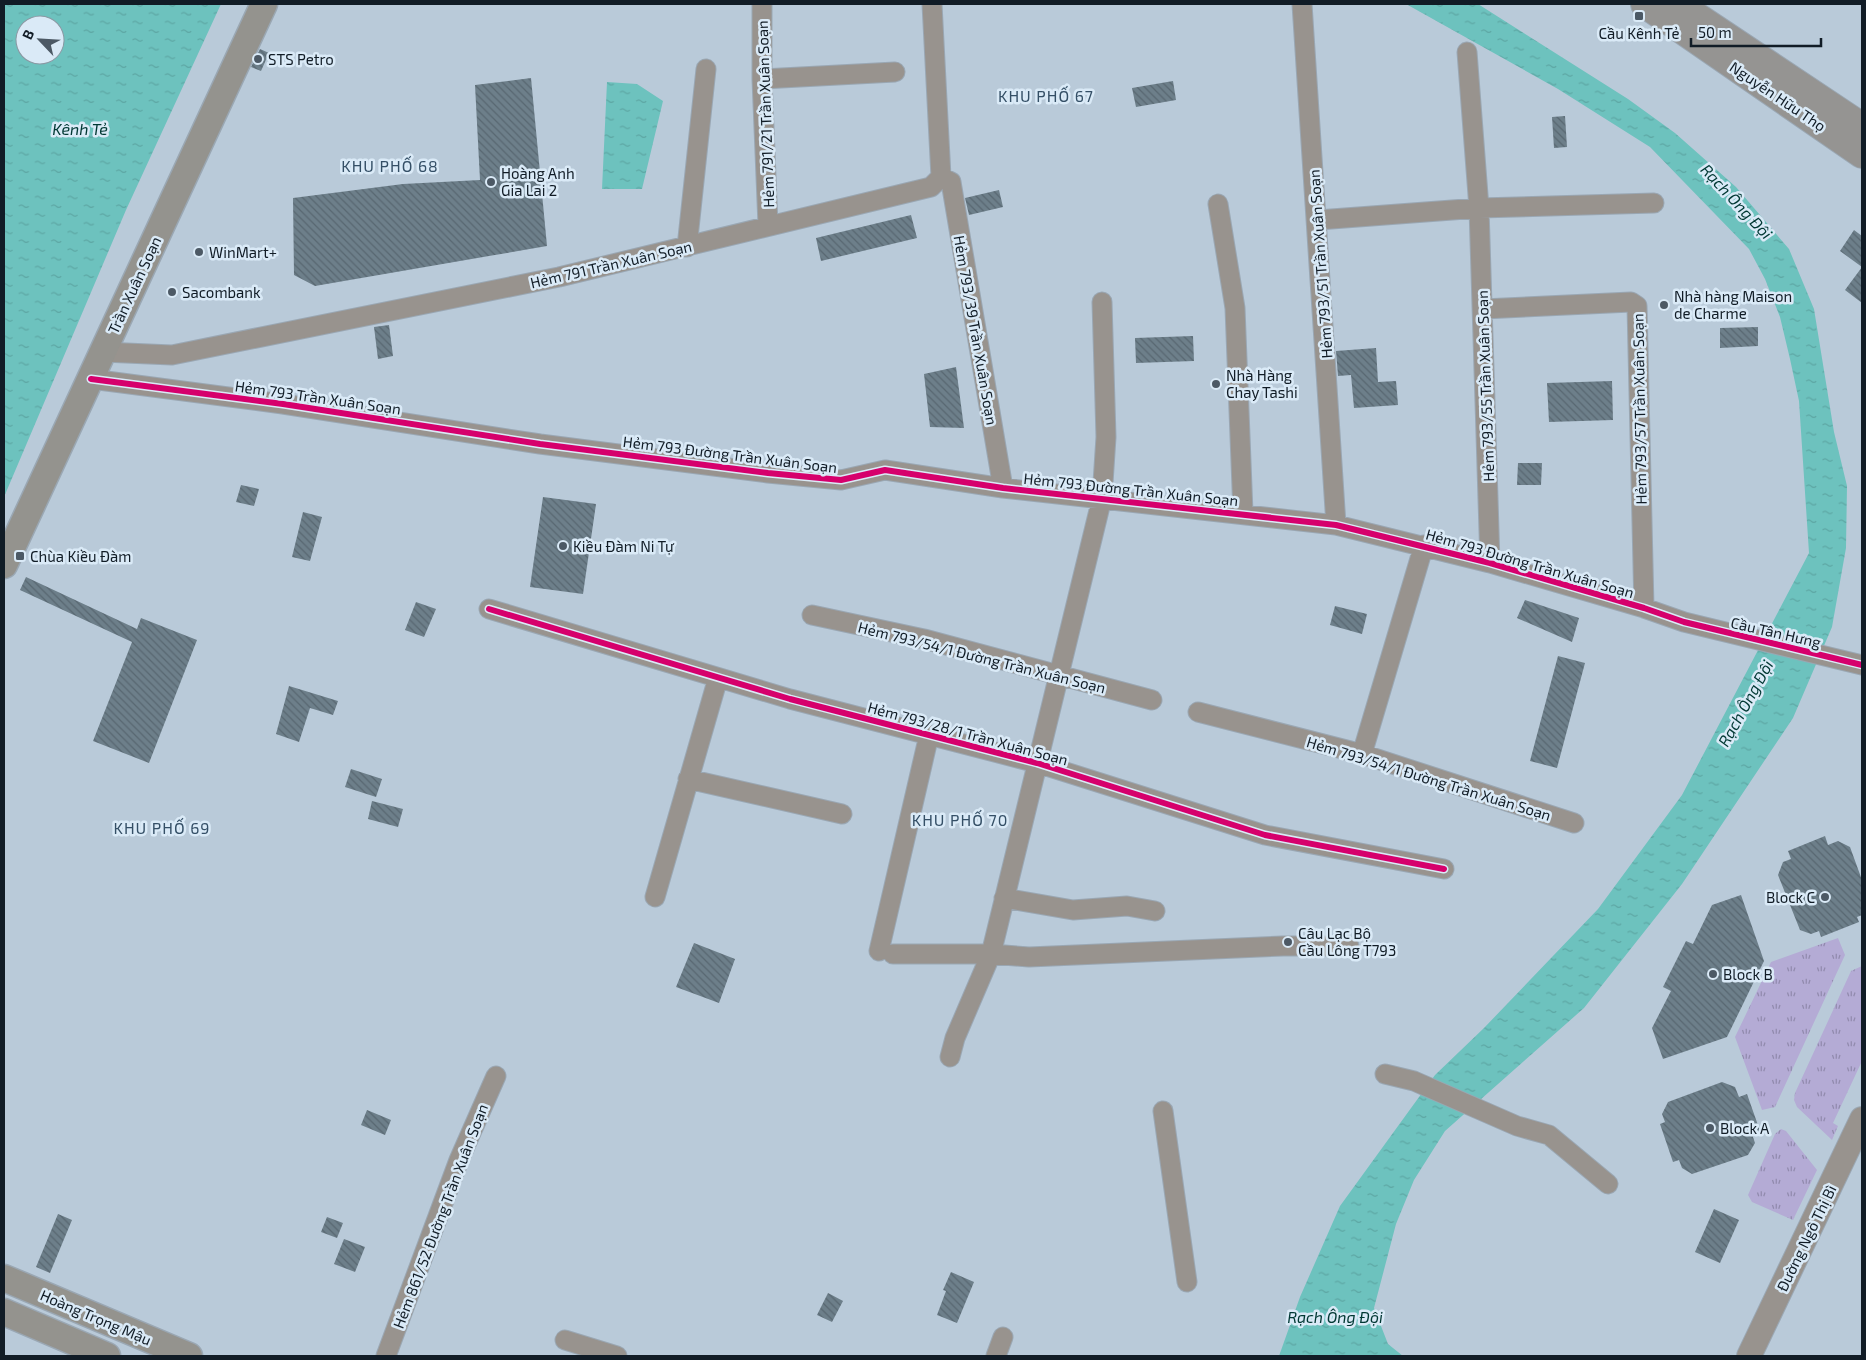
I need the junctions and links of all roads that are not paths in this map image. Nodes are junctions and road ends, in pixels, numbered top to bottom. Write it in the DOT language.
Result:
graph roads {
  1 [pos="264,4"];
  2 [pos="762,4"];
  3 [pos="932,4"];
  4 [pos="1302,4"];
  5 [pos="1645,4"];
  6 [pos="1677,4"];
  7 [pos="1467,52"];
  8 [pos="706,69"];
  9 [pos="895,72"];
  10 [pos="762,79"];
  11 [pos="1862,127"];
  12 [pos="1862,154"];
  13 [pos="942,177"];
  14 [pos="1654,203"];
  15 [pos="1218,204"];
  16 [pos="1479,208"];
  17 [pos="1318,220"];
  18 [pos="768,225"];
  19 [pos="687,247"];
  20 [pos="1102,302"];
  21 [pos="1482,309"];
  22 [pos="103,352"];
  23 [pos="91,379"];
  24 [pos="540,444"];
  25 [pos="1003,488"];
  26 [pos="1102,498"];
  27 [pos="1243,513"];
  28 [pos="1336,525"];
  29 [pos="1424,545"];
  30 [pos="1490,563"];
  31 [pos="4,565"];
  32 [pos="1644,608"];
  33 [pos="489,609"];
  34 [pos="812,615"];
  35 [pos="1710,629"];
  36 [pos="1862,665"];
  37 [pos="1058,676"];
  38 [pos="718,678"];
  39 [pos="1152,700"];
  40 [pos="1198,712"];
  41 [pos="929,735"];
  42 [pos="1362,754"];
  43 [pos="1037,763"];
  44 [pos="688,778"];
  45 [pos="842,814"];
  46 [pos="1574,823"];
  47 [pos="1444,869"];
  48 [pos="655,897"];
  49 [pos="1004,898"];
  50 [pos="1155,911"];
  51 [pos="1350,946"];
  52 [pos="992,954"];
  53 [pos="950,1057"];
  54 [pos="1385,1074"];
  55 [pos="496,1076"];
  56 [pos="1163,1111"];
  57 [pos="1862,1119"];
  58 [pos="1608,1184"];
  59 [pos="4,1278"];
  60 [pos="1188,1282"];
  61 [pos="62,1302"];
  62 [pos="4,1312"];
  63 [pos="50,1332"];
  64 [pos="1003,1336"];
  65 [pos="565,1340"];
  66 [pos="107,1356"];
  67 [pos="189,1356"];
  68 [pos="386,1356"];
  69 [pos="618,1356"];
  70 [pos="996,1356"];
  71 [pos="1749,1356"];
  1 -- 22 [label="main road, Trần Xuân Soạn"];
  2 -- 10 [label="street, Hẻm 791/21 Trần Xuân Soạn"];
  3 -- 13 [label="street"];
  4 -- 17 [label="street, Hẻm 793/51 Trần Xuân Soạn"];
  5 -- 12 [label="main road, Nguyễn Hữu Thọ"];
  6 -- 11 [label="main road, Nguyễn Hữu Thọ"];
  7 -- 16 [label="street, Hẻm 793/55 Trần Xuân Soạn"];
  8 -- 19 [label="street"];
  9 -- 10 [label="street"];
  10 -- 18 [label="street, Hẻm 791/21 Trần Xuân Soạn"];
  13 -- 18 [label="street, Hẻm 791 Trần Xuân Soạn"];
  13 -- 25 [label="street, Hẻm 793/39 Trần Xuân Soạn"];
  14 -- 16 [label="street"];
  15 -- 27 [label="street"];
  16 -- 17 [label="street"];
  16 -- 21 [label="street, Hẻm 793/55 Trần Xuân Soạn"];
  17 -- 28 [label="street, Hẻm 793/51 Trần Xuân Soạn"];
  18 -- 19 [label="street, Hẻm 791 Trần Xuân Soạn"];
  19 -- 22 [label="street, Hẻm 791 Trần Xuân Soạn"];
  20 -- 26 [label="street"];
  21 -- 30 [label="street, Hẻm 793/55 Trần Xuân Soạn"];
  21 -- 32 [label="street, Hẻm 793/57 Trần Xuân Soạn"];
  22 -- 23 [label="main road, Trần Xuân Soạn"];
  23 -- 24 [label="street, Hẻm 793 Trần Xuân Soạn"];
  23 -- 31 [label="main road, Trần Xuân Soạn"];
  24 -- 25 [label="street, Hẻm 793 Đường Trần Xuân Soạn"];
  25 -- 26 [label="street, Hẻm 793 Đường Trần Xuân Soạn"];
  26 -- 27 [label="street, Hẻm 793 Đường Trần Xuân Soạn"];
  26 -- 37 [label="street"];
  27 -- 28 [label="street, Hẻm 793 Đường Trần Xuân Soạn"];
  28 -- 29 [label="street, Hẻm 793 Đường Trần Xuân Soạn"];
  29 -- 30 [label="street, Hẻm 793 Đường Trần Xuân Soạn"];
  29 -- 42 [label="street"];
  30 -- 32 [label="street, Hẻm 793 Đường Trần Xuân Soạn"];
  32 -- 35 [label="street, Hẻm 793 Đường Trần Xuân Soạn"];
  33 -- 38 [label="street, Hẻm 793/28/1 Trần Xuân Soạn"];
  34 -- 37 [label="street, Hẻm 793/54/1 Đường Trần Xuân Soạn"];
  35 -- 36 [label="street, Cầu Tân Hưng"];
  37 -- 39 [label="street, Hẻm 793/54/1 Đường Trần Xuân Soạn"];
  37 -- 43 [label="street"];
  38 -- 41 [label="street, Hẻm 793/28/1 Trần Xuân Soạn"];
  38 -- 44 [label="street"];
  40 -- 42 [label="street, Hẻm 793/54/1 Đường Trần Xuân Soạn"];
  41 -- 43 [label="street, Hẻm 793/28/1 Trần Xuân Soạn"];
  41 -- 52 [label="street"];
  42 -- 46 [label="street, Hẻm 793/54/1 Đường Trần Xuân Soạn"];
  43 -- 47 [label="street, Hẻm 793/28/1 Trần Xuân Soạn"];
  43 -- 49 [label="street"];
  44 -- 45 [label="street"];
  44 -- 48 [label="street"];
  49 -- 50 [label="street"];
  49 -- 52 [label="street"];
  51 -- 52 [label="street"];
  52 -- 53 [label="street"];
  54 -- 58 [label="street"];
  55 -- 68 [label="street, Hẻm 861/52 Đường Trần Xuân Soạn"];
  56 -- 60 [label="street"];
  57 -- 71 [label="street, Đường Ngô Thị Bì"];
  59 -- 61 [label="main road, Hoàng Trọng Mậu"];
  61 -- 63 [label="main road"];
  61 -- 67 [label="main road, Hoàng Trọng Mậu"];
  62 -- 63 [label="main road"];
  63 -- 66 [label="main road"];
  64 -- 70 [label="street"];
  65 -- 69 [label="street"];
}
